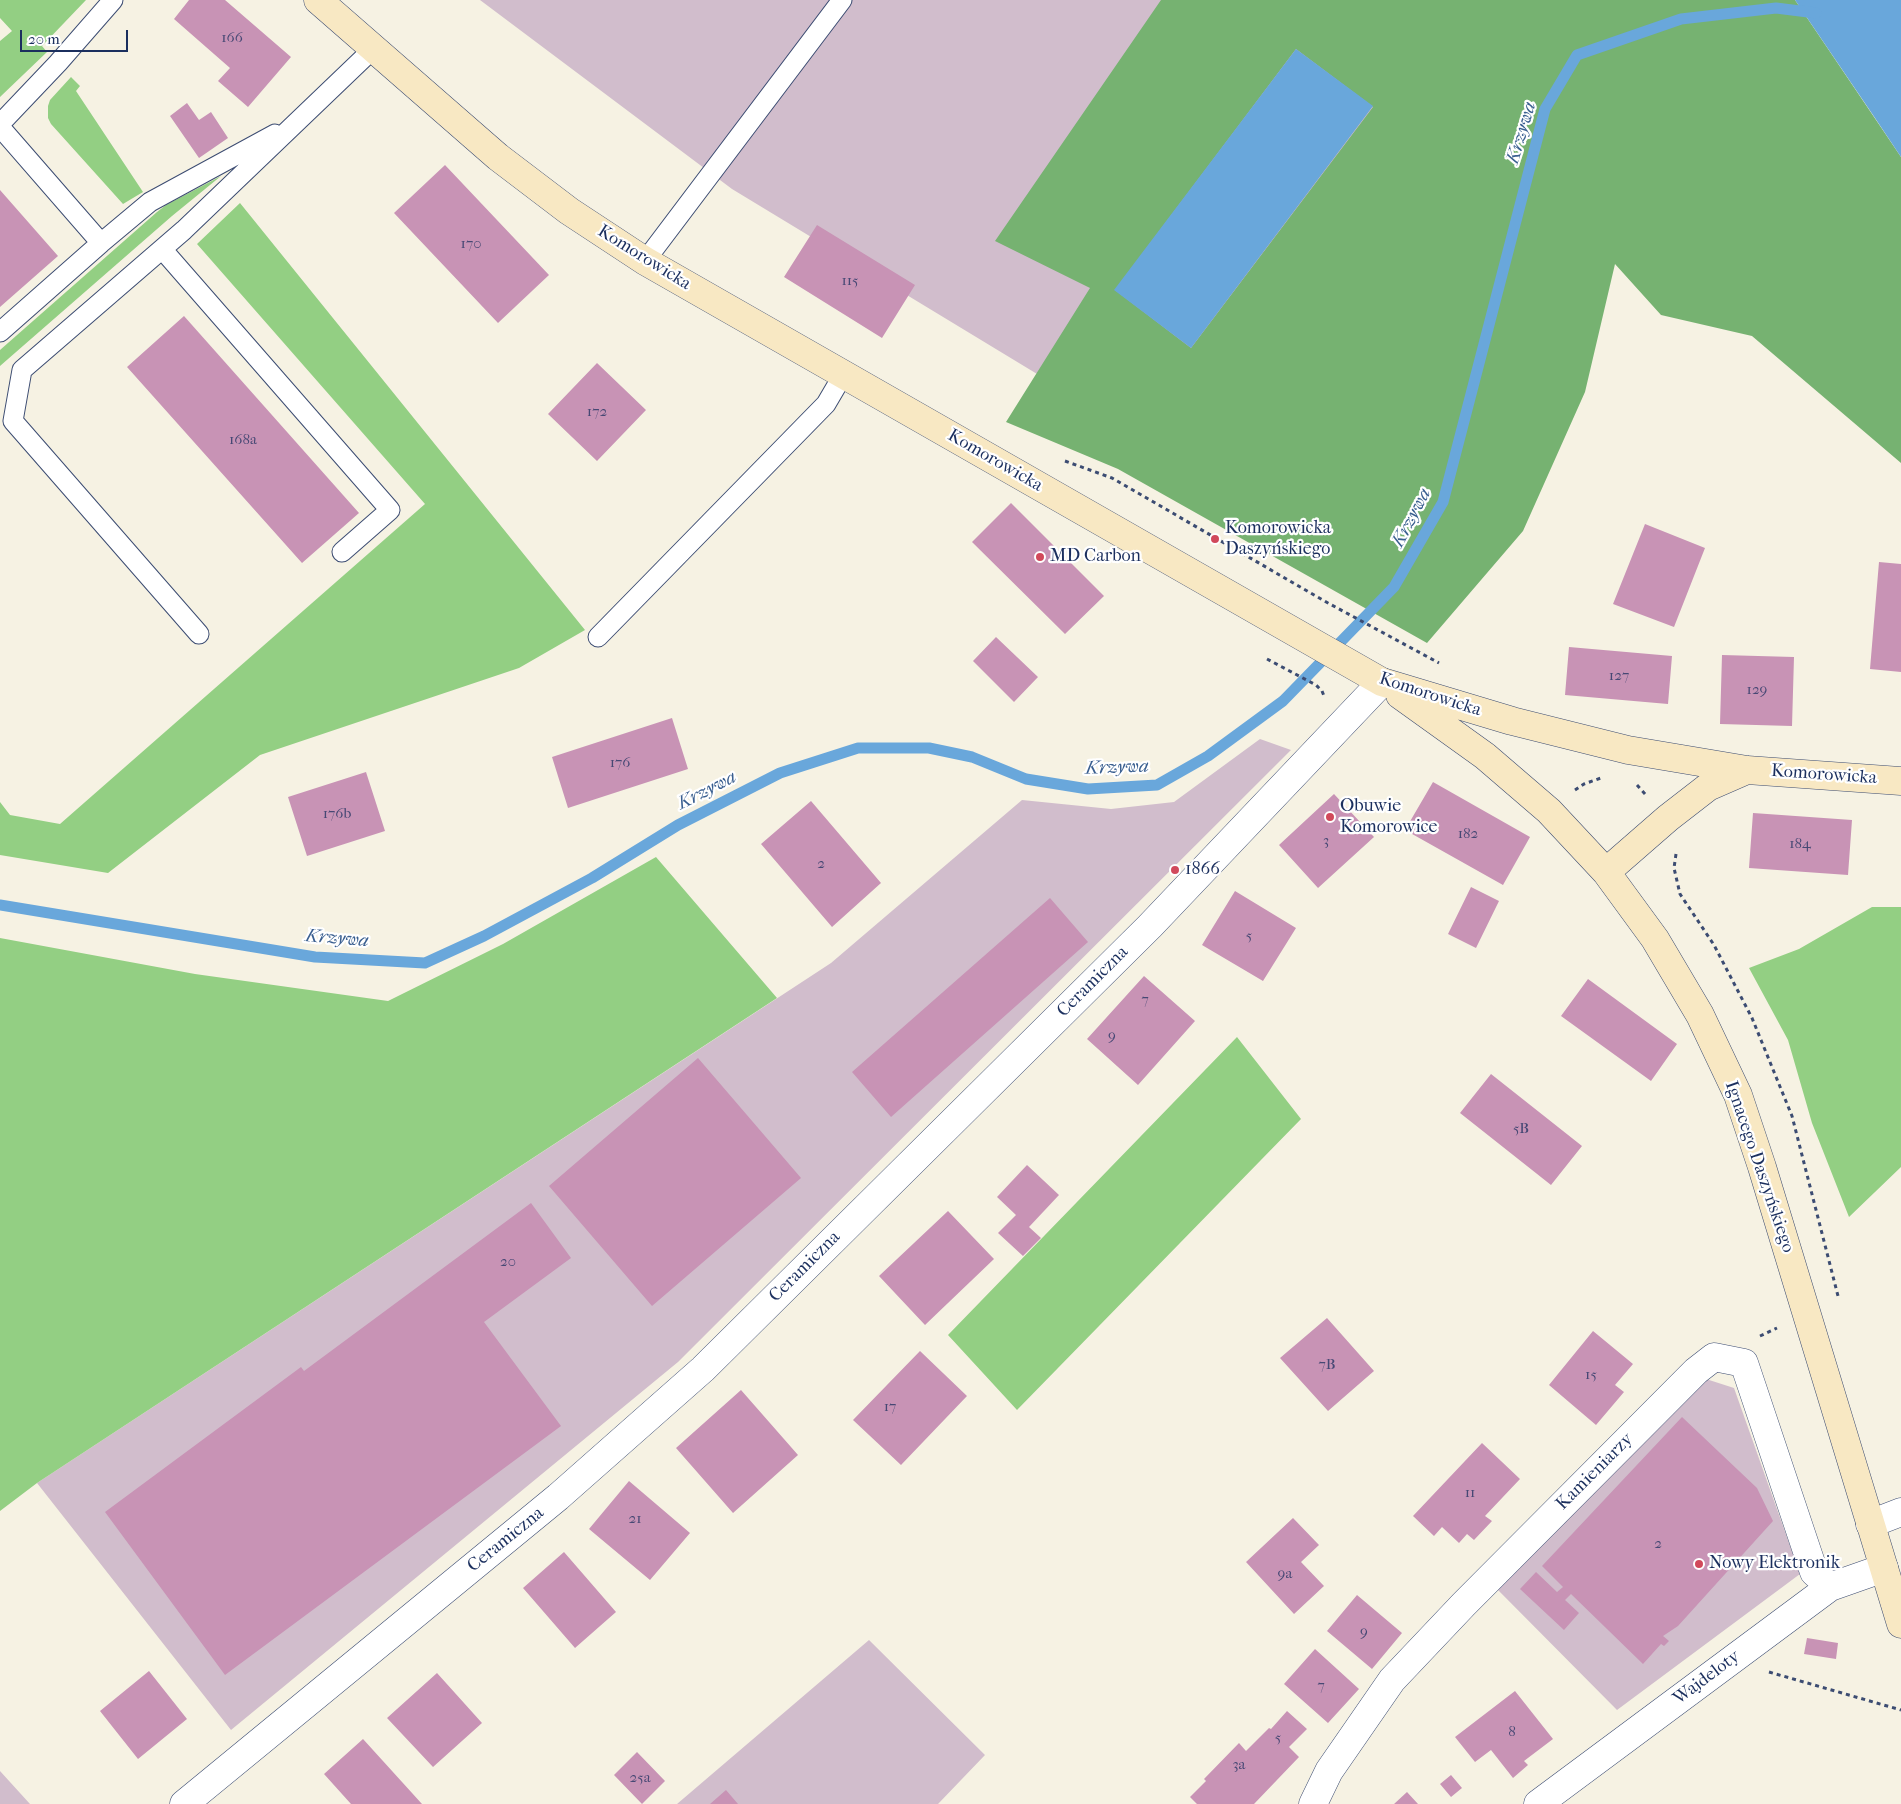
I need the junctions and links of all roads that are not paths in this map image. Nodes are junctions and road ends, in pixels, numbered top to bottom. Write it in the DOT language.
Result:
graph roads {
  1 [pos="113,0"];
  2 [pos="318,0"];
  3 [pos="842,0"];
  4 [pos="374,49"];
  5 [pos="297,122"];
  6 [pos="0,126"];
  7 [pos="101,243"];
  8 [pos="162,249"];
  9 [pos="645,261"];
  10 [pos="0,332"];
  11 [pos="843,375"];
  12 [pos="342,552"];
  13 [pos="199,634"];
  14 [pos="598,637"];
  15 [pos="1373,677"];
  16 [pos="1747,770"];
  17 [pos="1901,781"];
  18 [pos="1606,872"];
  19 [pos="1901,1512"];
  20 [pos="1870,1524"];
  21 [pos="1884,1568"];
  22 [pos="1830,1587"];
  23 [pos="1901,1624"];
  24 [pos="184,1804"];
  25 [pos="1313,1804"];
  26 [pos="1538,1804"];
  1 -- 6 [label="lane"];
  2 -- 4 [label="street, Komorowicka"];
  3 -- 9 [label="lane"];
  4 -- 5 [label="lane"];
  4 -- 9 [label="street, Komorowicka"];
  5 -- 7 [label="lane"];
  5 -- 8 [label="lane"];
  6 -- 7 [label="lane"];
  7 -- 10 [label="lane"];
  8 -- 12 [label="lane"];
  8 -- 13 [label="lane"];
  9 -- 11 [label="street, Komorowicka"];
  11 -- 14 [label="lane"];
  11 -- 15 [label="street, Komorowicka"];
  15 -- 16 [label="street, Komorowicka"];
  15 -- 18 [label="street, Ignacego Daszyńskiego"];
  15 -- 24 [label="street, Ceramiczna"];
  16 -- 17 [label="street, Komorowicka"];
  16 -- 18 [label="street, Komorowicka"];
  18 -- 20 [label="street, Ignacego Daszyńskiego"];
  19 -- 20 [label="street"];
  20 -- 21 [label="street, Ignacego Daszyńskiego"];
  21 -- 22 [label="street, Wajdeloty"];
  21 -- 23 [label="street, Ignacego Daszyńskiego"];
  22 -- 25 [label="street, Kamieniarzy"];
  22 -- 26 [label="street, Wajdeloty"];
}
